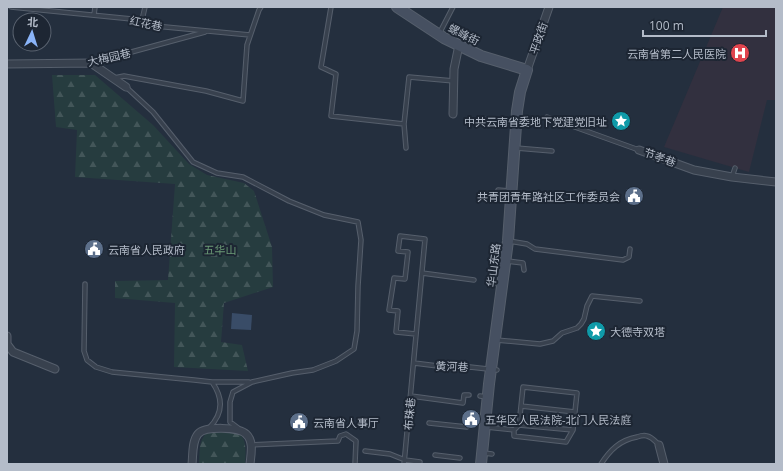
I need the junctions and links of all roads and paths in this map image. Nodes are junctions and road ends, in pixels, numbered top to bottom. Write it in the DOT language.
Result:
graph roads {
  1 [pos="11,7"];
  2 [pos="95,7"];
  3 [pos="145,7"];
  4 [pos="261,7"];
  5 [pos="331,7"];
  6 [pos="397,7"];
  7 [pos="453,7"];
  8 [pos="549,7"];
  9 [pos="94,15"];
  10 [pos="142,20"];
  11 [pos="208,31"];
  12 [pos="250,35"];
  13 [pos="439,35"];
  14 [pos="459,45"];
  15 [pos="91,63"];
  16 [pos="7,64"];
  17 [pos="527,70"];
  18 [pos="113,78"];
  19 [pos="454,81"];
  20 [pos="126,87"];
  21 [pos="453,114"];
  22 [pos="547,117"];
  23 [pos="480,119"];
  24 [pos="516,123"];
  25 [pos="404,124"];
  26 [pos="406,148"];
  27 [pos="515,148"];
  28 [pos="639,150"];
  29 [pos="552,151"];
  30 [pos="735,168"];
  31 [pos="732,176"];
  32 [pos="776,182"];
  33 [pos="498,190"];
  34 [pos="512,192"];
  35 [pos="508,241"];
  36 [pos="630,249"];
  37 [pos="506,261"];
  38 [pos="524,270"];
  39 [pos="422,274"];
  40 [pos="474,280"];
  41 [pos="490,283"];
  42 [pos="85,284"];
  43 [pos="503,284"];
  44 [pos="640,301"];
  45 [pos="416,334"];
  46 [pos="7,336"];
  47 [pos="495,340"];
  48 [pos="414,363"];
  49 [pos="55,369"];
  50 [pos="494,369"];
  51 [pos="212,382"];
  52 [pos="252,382"];
  53 [pos="469,395"];
  54 [pos="411,396"];
  55 [pos="521,406"];
  56 [pos="575,412"];
  57 [pos="429,423"];
  58 [pos="519,425"];
  59 [pos="467,427"];
  60 [pos="209,428"];
  61 [pos="482,428"];
  62 [pos="240,430"];
  63 [pos="514,430"];
  64 [pos="573,430"];
  65 [pos="251,444"];
  66 [pos="659,445"];
  67 [pos="365,451"];
  68 [pos="435,455"];
  69 [pos="460,458"];
  70 [pos="482,458"];
  71 [pos="405,462"];
  72 [pos="420,462"];
  73 [pos="192,464"];
  74 [pos="250,464"];
  75 [pos="355,464"];
  76 [pos="600,464"];
  77 [pos="664,464"];
  1 -- 9 [label="lane, 红花巷"];
  2 -- 9 [label="lane"];
  3 -- 10 [label="lane"];
  4 -- 12 [label="lane"];
  5 -- 25 [label="lane"];
  6 -- 13 [label="street, 螺峰街"];
  7 -- 13 [label="lane"];
  8 -- 17 [label="street, 平政街"];
  9 -- 10 [label="lane, 红花巷"];
  10 -- 11 [label="lane, 红花巷"];
  11 -- 12 [label="lane, 红花巷"];
  11 -- 15 [label="lane, 大梅园巷"];
  12 -- 18 [label="lane"];
  13 -- 14 [label="street, 螺峰街"];
  14 -- 17 [label="street, 螺峰街"];
  14 -- 19 [label="street"];
  15 -- 16 [label="street, 大梅园巷"];
  15 -- 18 [label="street"];
  17 -- 24 [label="street, 华山东路"];
  18 -- 20 [label="street"];
  19 -- 21 [label="street"];
  19 -- 25 [label="lane"];
  20 -- 52 [label="lane"];
  22 -- 28 [label="lane, 节孝巷"];
  23 -- 24 [label="lane"];
  24 -- 27 [label="street, 华山东路"];
  25 -- 26 [label="lane"];
  27 -- 29 [label="lane"];
  27 -- 34 [label="street, 华山东路"];
  28 -- 31 [label="street, 节孝巷"];
  30 -- 31 [label="lane"];
  31 -- 32 [label="street, 节孝巷"];
  33 -- 34 [label="lane"];
  34 -- 35 [label="street, 华山东路"];
  35 -- 36 [label="lane"];
  35 -- 37 [label="street, 华山东路"];
  37 -- 38 [label="lane"];
  37 -- 43 [label="street, 华山东路"];
  39 -- 40 [label="lane"];
  39 -- 45 [label="lane, 布珠巷"];
  39 -- 45 [label="lane, 布珠巷"];
  41 -- 43 [label="lane"];
  42 -- 51 [label="lane"];
  43 -- 47 [label="street, 华山东路"];
  44 -- 47 [label="lane"];
  45 -- 48 [label="lane, 布珠巷"];
  46 -- 49 [label="street"];
  47 -- 50 [label="street, 华山东路"];
  48 -- 50 [label="lane, 黄河巷"];
  48 -- 54 [label="lane, 布珠巷"];
  50 -- 61 [label="street, 华山东路"];
  51 -- 52 [label="lane"];
  51 -- 60 [label="lane"];
  52 -- 62 [label="lane"];
  53 -- 54 [label="lane"];
  54 -- 71 [label="lane, 布珠巷"];
  55 -- 56 [label="lane"];
  55 -- 56 [label="lane"];
  55 -- 58 [label="lane"];
  56 -- 64 [label="lane"];
  57 -- 59 [label="lane"];
  58 -- 63 [label="lane"];
  58 -- 64 [label="lane"];
  60 -- 62 [label="street"];
  60 -- 73 [label="street"];
  61 -- 63 [label="lane"];
  61 -- 70 [label="street, 华山东路"];
  62 -- 65 [label="street"];
  63 -- 64 [label="lane"];
  65 -- 74 [label="street"];
  65 -- 75 [label="lane"];
  66 -- 76 [label="lane"];
  66 -- 77 [label="street"];
  67 -- 71 [label="lane"];
  68 -- 69 [label="lane"];
  71 -- 72 [label="lane"];
}
